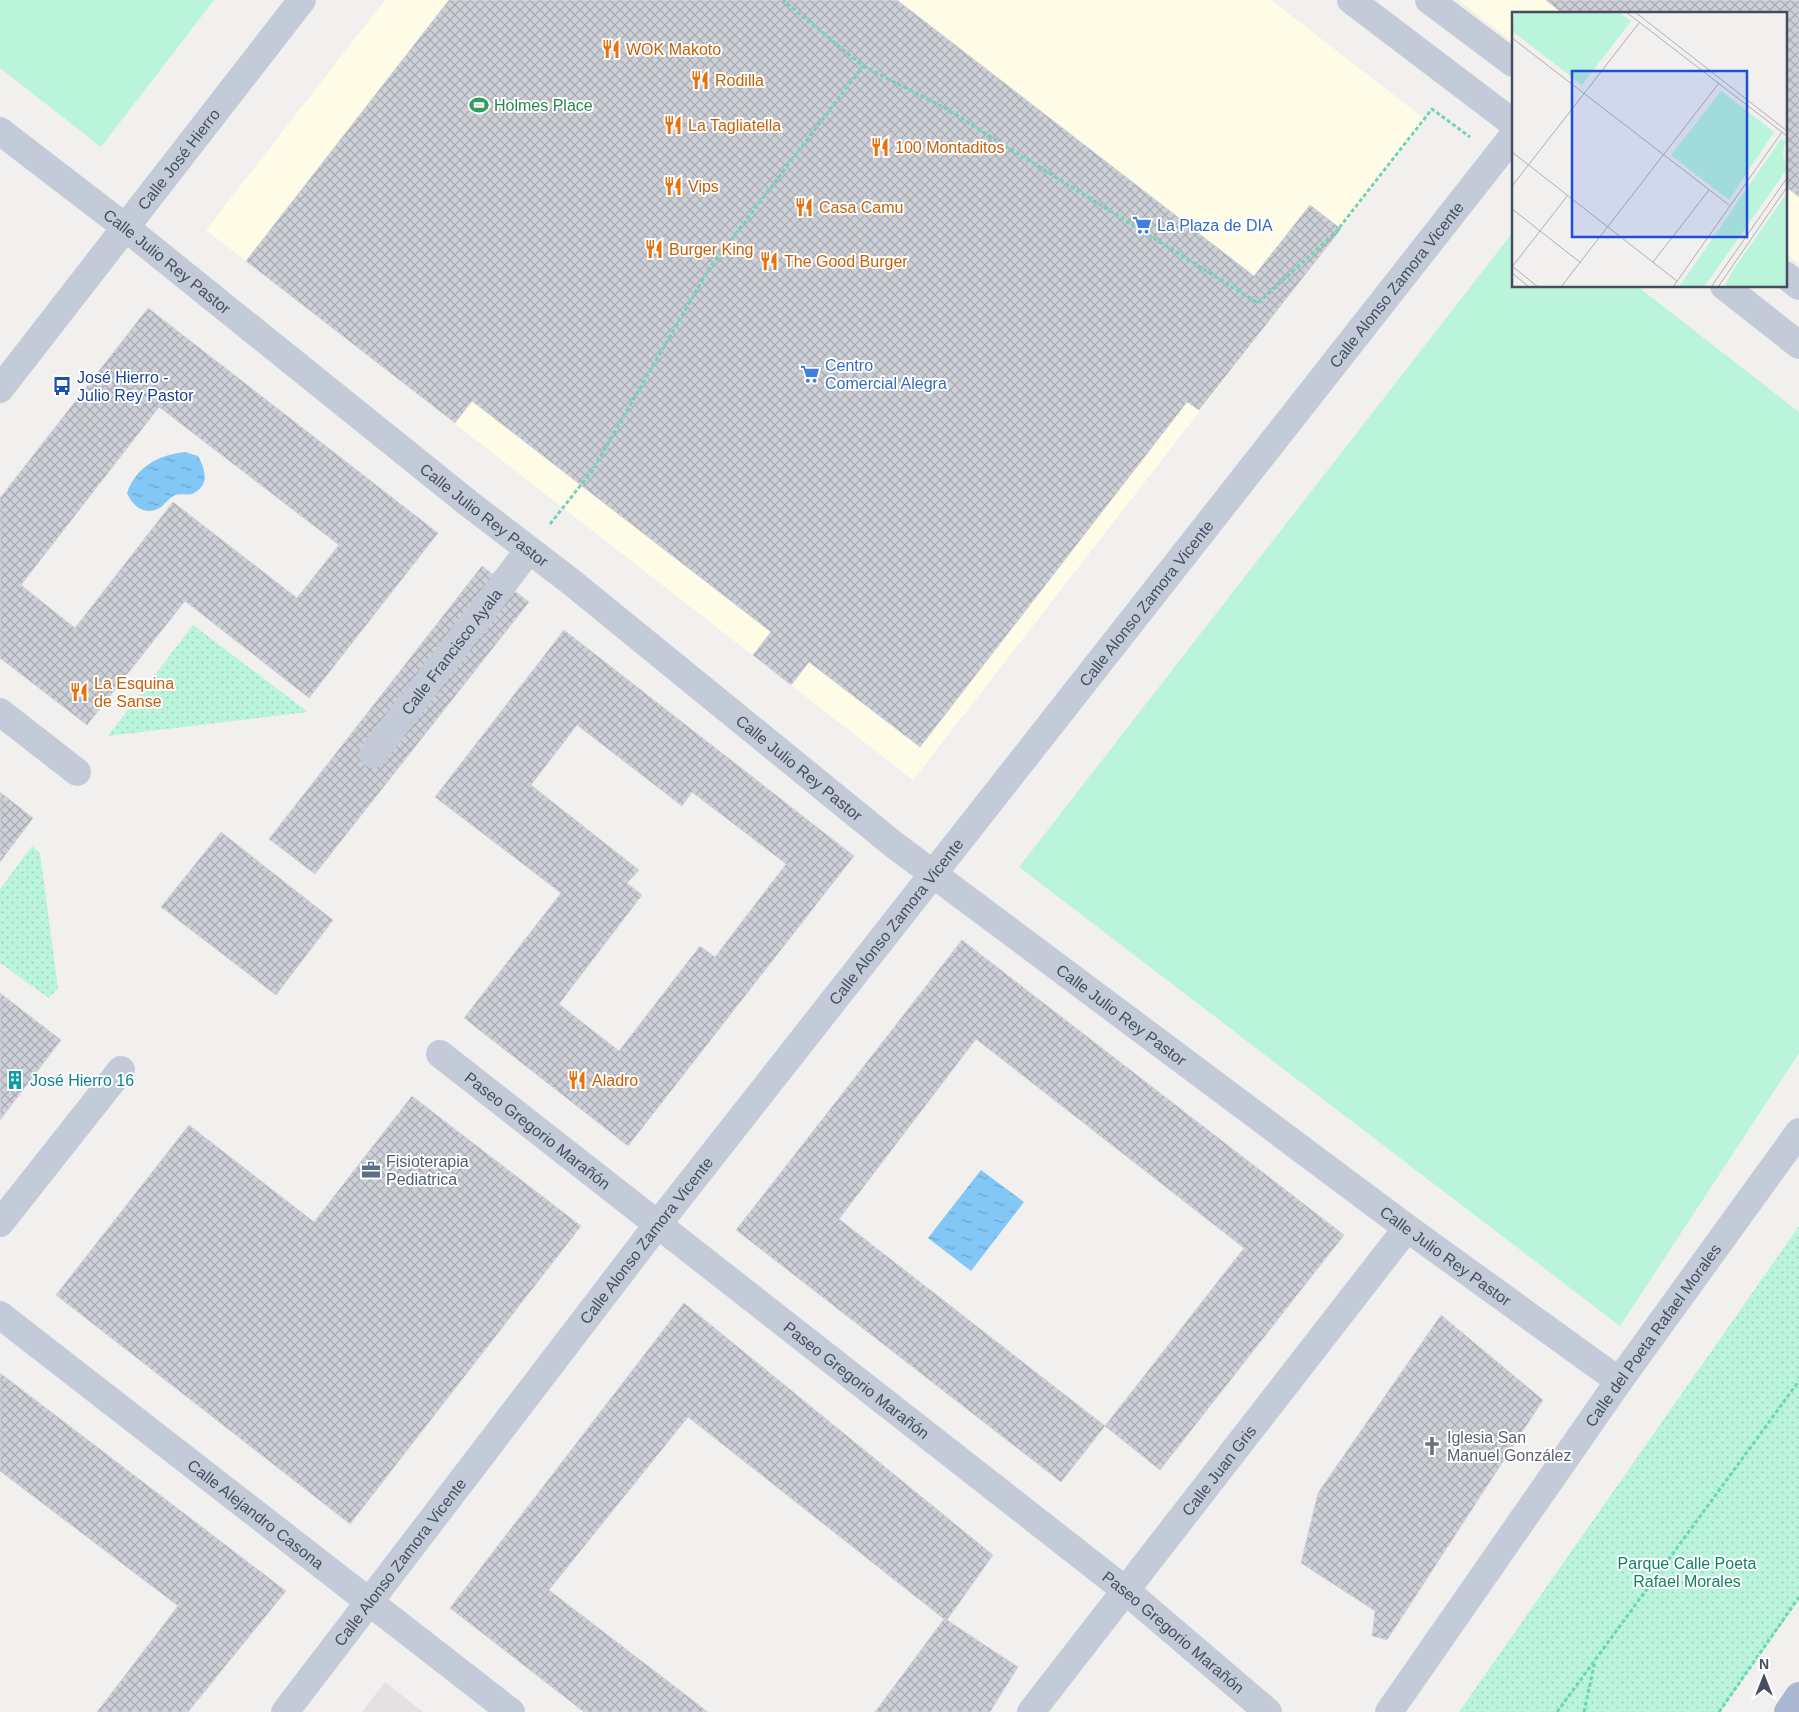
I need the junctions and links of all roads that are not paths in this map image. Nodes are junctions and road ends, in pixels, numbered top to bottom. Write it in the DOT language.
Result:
graph roads {
  1 [pos="302,0"];
  2 [pos="1351,0"];
  3 [pos="1430,0"];
  4 [pos="1512,63"];
  5 [pos="1512,122"];
  6 [pos="0,131"];
  7 [pos="1512,137"];
  8 [pos="125,227"];
  9 [pos="1786,276"];
  10 [pos="1799,286"];
  11 [pos="1727,288"];
  12 [pos="1799,345"];
  13 [pos="0,389"];
  14 [pos="529,550"];
  15 [pos="0,712"];
  16 [pos="373,754"];
  17 [pos="77,772"];
  18 [pos="933,873"];
  19 [pos="440,1054"];
  20 [pos="121,1070"];
  21 [pos="1799,1132"];
  22 [pos="0,1223"];
  23 [pos="658,1224"];
  24 [pos="1407,1228"];
  25 [pos="0,1315"];
  26 [pos="1619,1381"];
  27 [pos="1124,1590"];
  28 [pos="368,1601"];
  29 [pos="1799,1696"];
  30 [pos="285,1712"];
  31 [pos="511,1712"];
  32 [pos="1032,1712"];
  33 [pos="1268,1712"];
  34 [pos="1389,1712"];
  35 [pos="1788,1712"];
  1 -- 8 [label="street, Calle José Hierro"];
  2 -- 5 [label="street"];
  3 -- 4 [label="street"];
  6 -- 8 [label="street, Calle Julio Rey Pastor"];
  7 -- 18 [label="street, Calle Alonso Zamora Vicente"];
  8 -- 13 [label="street, Calle José Hierro"];
  8 -- 14 [label="street, Calle Julio Rey Pastor"];
  9 -- 10 [label="street"];
  11 -- 12 [label="street"];
  14 -- 16 [label="street, Calle Francisco Ayala"];
  14 -- 18 [label="street, Calle Julio Rey Pastor"];
  15 -- 17 [label="street"];
  18 -- 23 [label="street, Calle Alonso Zamora Vicente"];
  18 -- 24 [label="street, Calle Julio Rey Pastor"];
  19 -- 23 [label="street, Paseo Gregorio Marañón"];
  20 -- 22 [label="street"];
  21 -- 26 [label="street, Calle del Poeta Rafael Morales"];
  23 -- 27 [label="street, Paseo Gregorio Marañón"];
  23 -- 28 [label="street, Calle Alonso Zamora Vicente"];
  24 -- 26 [label="street, Calle Julio Rey Pastor"];
  24 -- 27 [label="street, Calle Juan Gris"];
  25 -- 28 [label="street, Calle Alejandro Casona"];
  26 -- 34 [label="street, Calle del Poeta Rafael Morales"];
  27 -- 32 [label="street, Calle Juan Gris"];
  27 -- 33 [label="street, Paseo Gregorio Marañón"];
  28 -- 30 [label="street, Calle Alonso Zamora Vicente"];
  28 -- 31 [label="street, Calle Alejandro Casona"];
  29 -- 35 [label="main road"];
}
